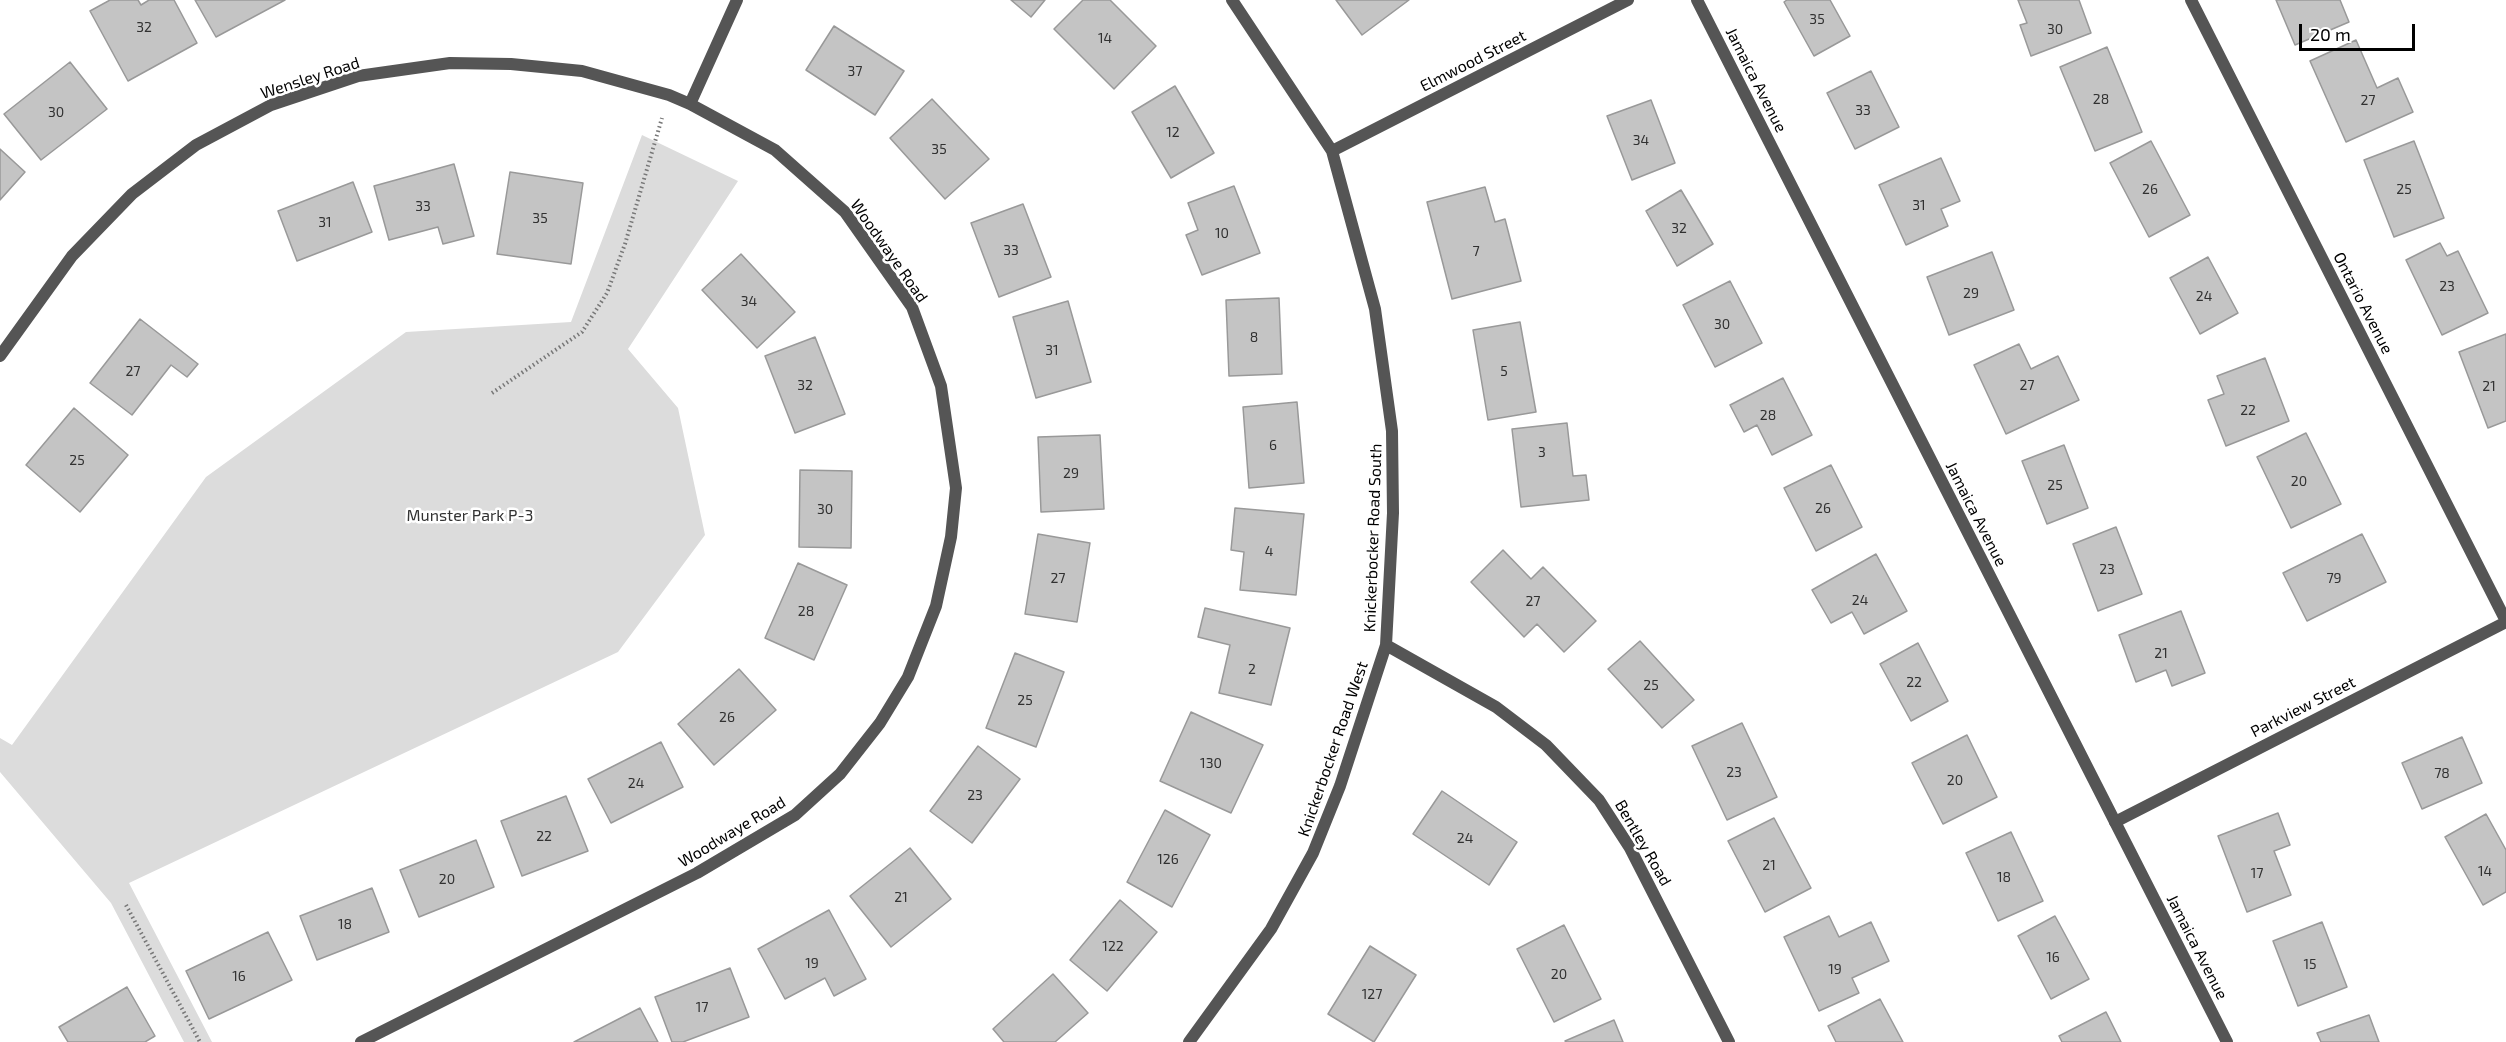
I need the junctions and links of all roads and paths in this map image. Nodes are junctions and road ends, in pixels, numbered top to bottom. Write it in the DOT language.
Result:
graph roads {
  1 [pos="737,0"];
  2 [pos="1232,0"];
  3 [pos="1628,0"];
  4 [pos="1697,0"];
  5 [pos="2191,0"];
  6 [pos="669,95"];
  7 [pos="690,104"];
  8 [pos="1332,151"];
  9 [pos="0,356"];
  10 [pos="492,393"];
  11 [pos="2506,621"];
  12 [pos="1386,645"];
  13 [pos="2115,822"];
  14 [pos="126,905"];
  15 [pos="200,1042"];
  16 [pos="361,1042"];
  17 [pos="1190,1042"];
  18 [pos="1729,1042"];
  19 [pos="2227,1042"];
  1 -- 7 [label="street"];
  2 -- 8 [label="street, Knickerbocker Road South"];
  3 -- 8 [label="street, Elmwood Street"];
  4 -- 13 [label="street, Jamaica Avenue"];
  5 -- 11 [label="street, Ontario Avenue"];
  6 -- 7 [label="street, Wensley Road"];
  6 -- 9 [label="street, Wensley Road"];
  6 -- 10 [label="path"];
  7 -- 16 [label="street, Woodwaye Road"];
  8 -- 12 [label="street, Knickerbocker Road South"];
  11 -- 13 [label="street, Parkview Street"];
  12 -- 17 [label="street, Knickerbocker Road West"];
  12 -- 18 [label="street, Bentley Road"];
  13 -- 19 [label="street, Jamaica Avenue"];
  14 -- 15 [label="path"];
}
